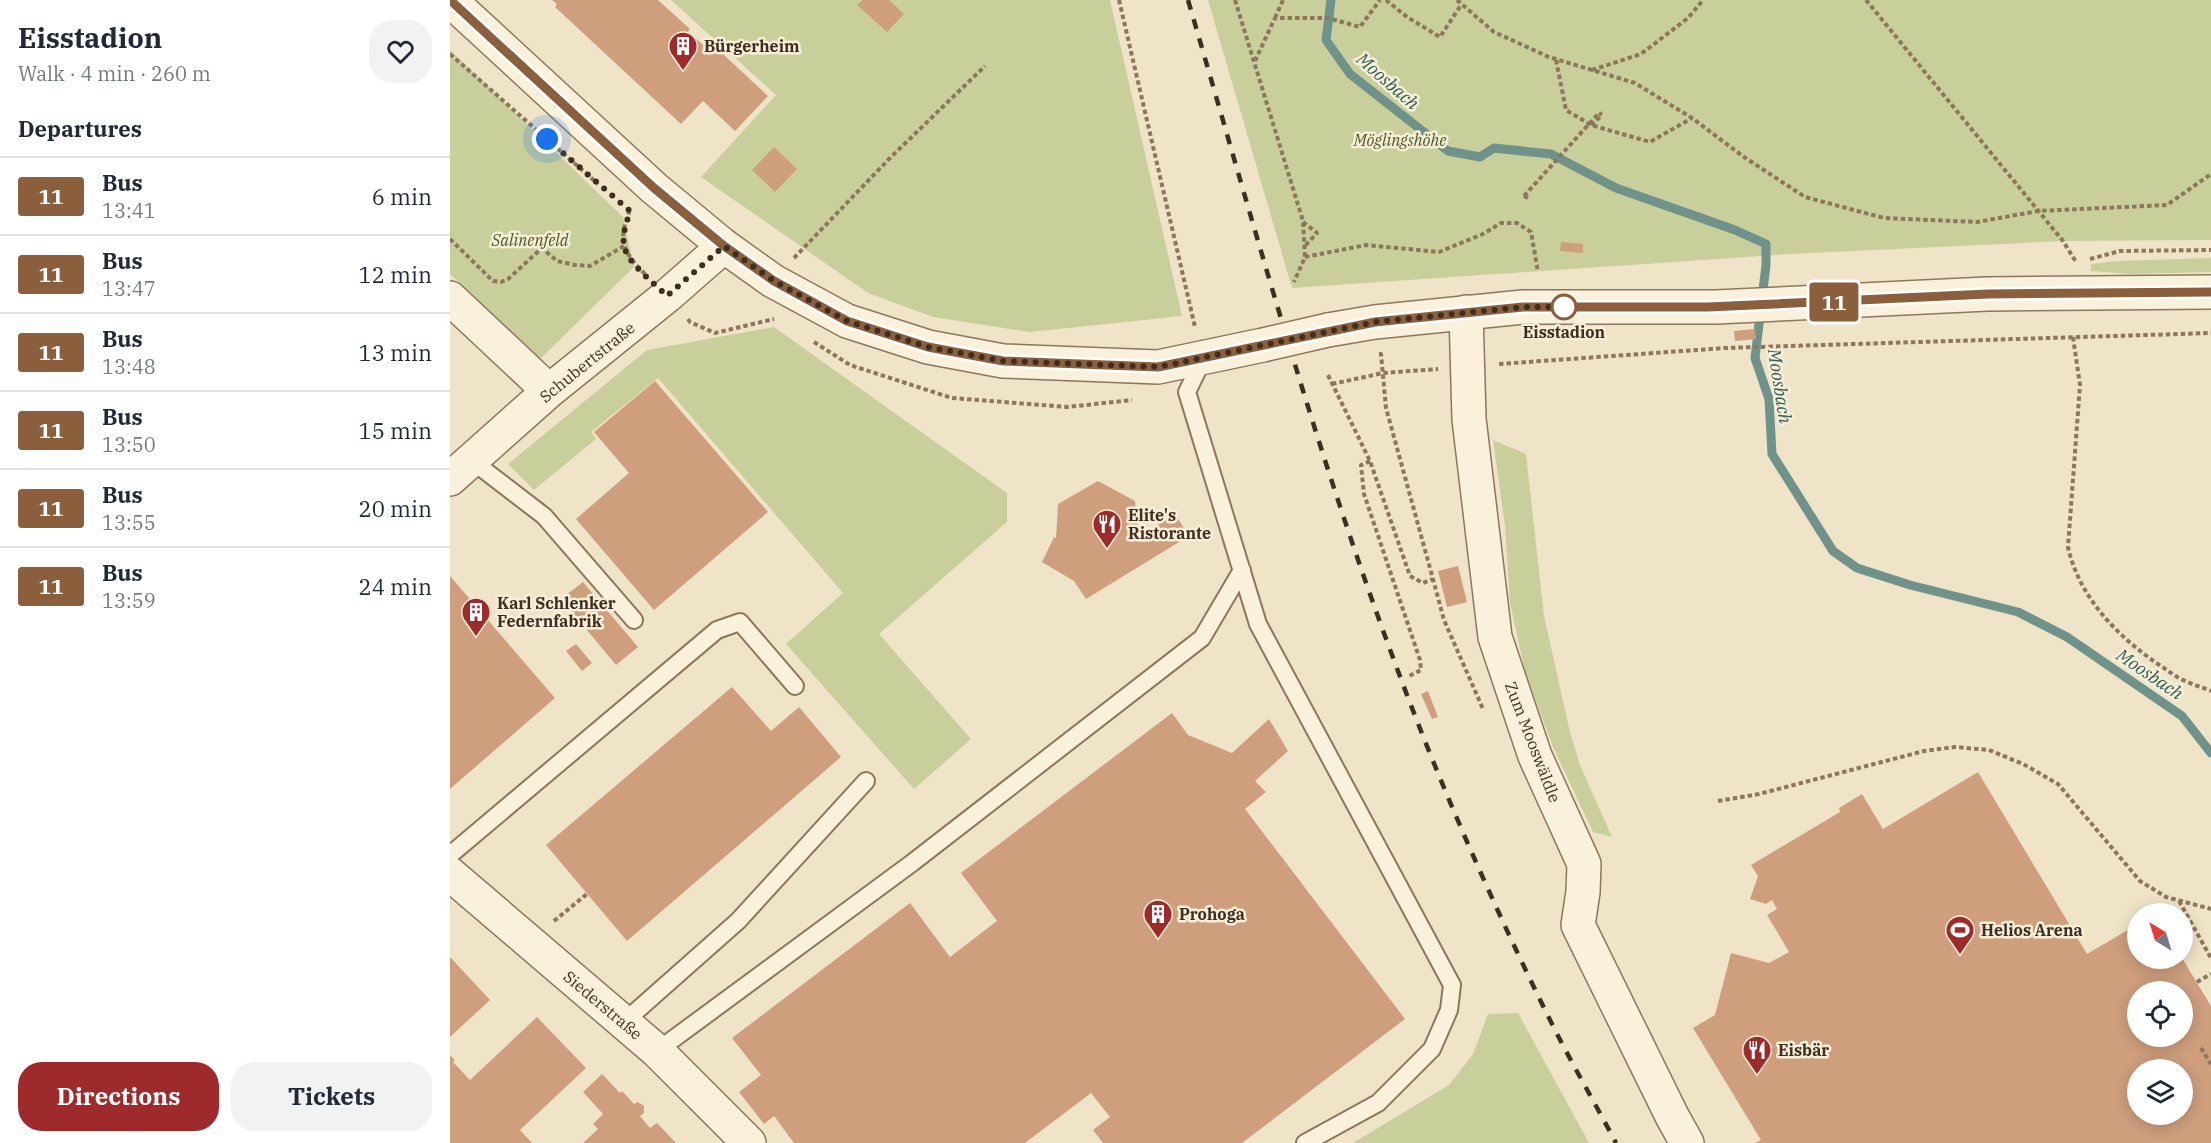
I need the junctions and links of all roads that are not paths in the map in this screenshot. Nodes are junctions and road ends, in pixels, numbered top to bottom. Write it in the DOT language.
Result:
graph roads {
  1 [pos="450,0"];
  2 [pos="724,246"];
  3 [pos="2211,292"];
  4 [pos="450,298"];
  5 [pos="1466,312"];
  6 [pos="1199,344"];
  7 [pos="549,391"];
  8 [pos="461,470"];
  9 [pos="1242,570"];
  10 [pos="634,620"];
  11 [pos="795,686"];
  12 [pos="866,780"];
  13 [pos="450,855"];
  14 [pos="450,874"];
  15 [pos="624,1022"];
  16 [pos="657,1051"];
  17 [pos="749,1143"];
  18 [pos="1305,1143"];
  19 [pos="1687,1143"];
  1 -- 2 [label="street"];
  2 -- 6 [label="street"];
  2 -- 7 [label="street, Schubertstraße"];
  3 -- 5 [label="street"];
  4 -- 7 [label="street"];
  5 -- 6 [label="street, bridge"];
  5 -- 19 [label="street, Zum Mooswäldle"];
  6 -- 9 [label="lane"];
  7 -- 8 [label="street, Schubertstraße"];
  8 -- 10 [label="lane"];
  9 -- 16 [label="lane"];
  9 -- 18 [label="lane"];
  11 -- 13 [label="lane"];
  12 -- 15 [label="lane"];
  14 -- 15 [label="street, Siederstraße"];
  15 -- 16 [label="street, Siederstraße"];
  16 -- 17 [label="street, Siederstraße"];
}
